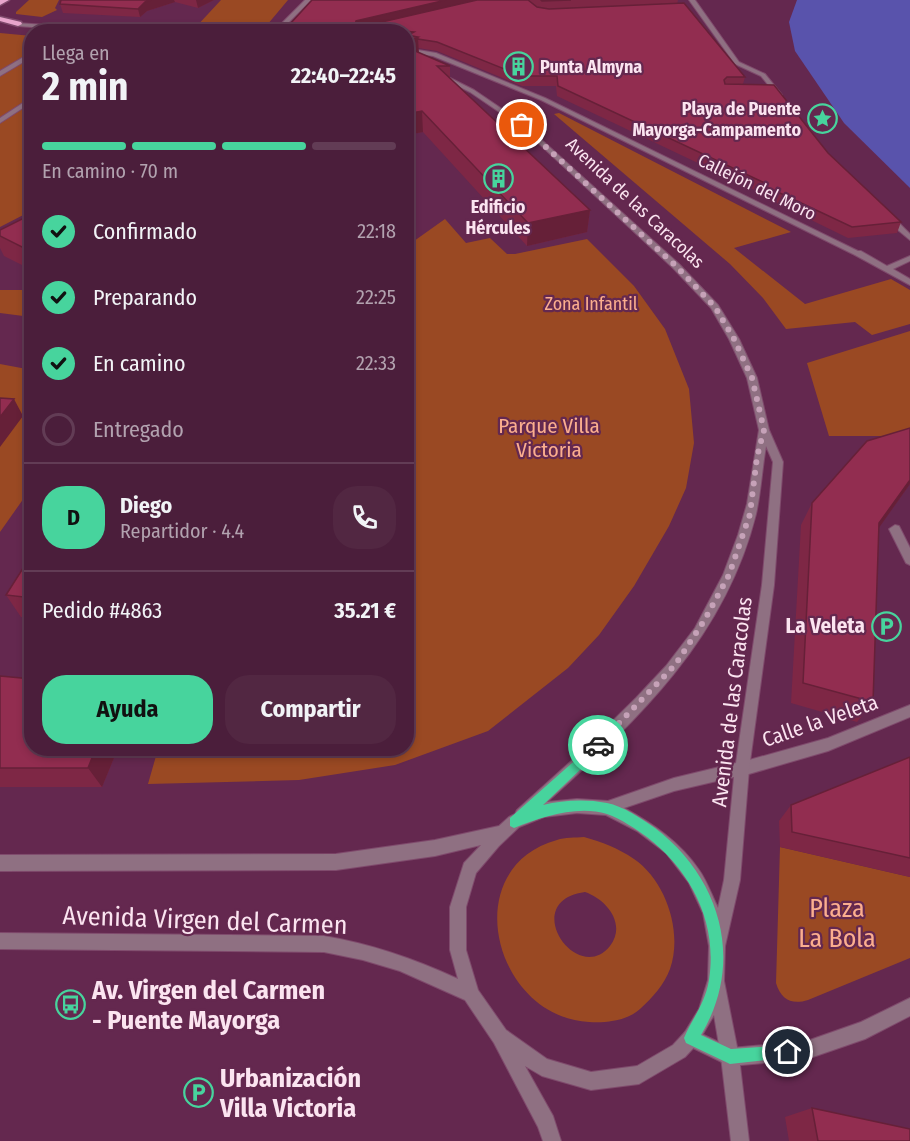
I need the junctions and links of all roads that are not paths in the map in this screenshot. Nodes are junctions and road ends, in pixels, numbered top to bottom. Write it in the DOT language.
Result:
graph roads {
  1 [pos="5,0"];
  2 [pos="308,0"];
  3 [pos="692,0"];
  4 [pos="0,3"];
  5 [pos="687,9"];
  6 [pos="698,9"];
  7 [pos="0,19"];
  8 [pos="18,24"];
  9 [pos="283,24"];
  10 [pos="0,25"];
  11 [pos="24,25"];
  12 [pos="414,50"];
  13 [pos="24,59"];
  14 [pos="422,59"];
  15 [pos="446,60"];
  16 [pos="430,71"];
  17 [pos="0,74"];
  18 [pos="766,90"];
  19 [pos="775,90"];
  20 [pos="785,103"];
  21 [pos="24,104"];
  22 [pos="0,121"];
  23 [pos="885,214"];
  24 [pos="910,238"];
  25 [pos="910,258"];
  26 [pos="886,269"];
  27 [pos="910,282"];
  28 [pos="764,430"];
  29 [pos="895,529"];
  30 [pos="910,560"];
  31 [pos="910,711"];
  32 [pos="742,769"];
  33 [pos="608,808"];
  34 [pos="508,827"];
  35 [pos="0,863"];
  36 [pos="0,941"];
  37 [pos="717,946"];
  38 [pos="716,980"];
  39 [pos="471,994"];
  40 [pos="910,1007"];
  41 [pos="500,1036"];
  42 [pos="691,1038"];
  43 [pos="730,1057"];
  44 [pos="552,1141"];
  45 [pos="740,1141"];
  1 -- 4 [label="highway"];
  2 -- 9 [label="street"];
  3 -- 6 [label="street"];
  5 -- 6 [label="street"];
  6 -- 19 [label="street"];
  7 -- 8 [label="highway"];
  8 -- 10 [label="highway"];
  8 -- 11 [label="street"];
  12 -- 15 [label="street, Callejón del Moro"];
  13 -- 17 [label="street"];
  14 -- 15 [label="street, Callejón del Moro"];
  15 -- 26 [label="street, Callejón del Moro"];
  16 -- 28 [label="street, Avenida de las Caracolas"];
  18 -- 19 [label="street"];
  19 -- 20 [label="street"];
  21 -- 22 [label="street"];
  23 -- 24 [label="street"];
  25 -- 26 [label="street"];
  26 -- 27 [label="street, Callejón del Moro"];
  28 -- 32 [label="street, Avenida de las Caracolas"];
  28 -- 34 [label="street, Avenida de las Caracolas"];
  29 -- 30 [label="street"];
  31 -- 32 [label="street, Calle la Veleta"];
  32 -- 33 [label="street, Calle la Veleta"];
  32 -- 37 [label="street, Avenida de las Caracolas"];
  33 -- 34 [label="street"];
  33 -- 37 [label="street"];
  34 -- 35 [label="street"];
  34 -- 39 [label="street, Avenida de las Caracolas"];
  36 -- 39 [label="street, Avenida Virgen del Carmen"];
  37 -- 38 [label="street"];
  38 -- 42 [label="street"];
  38 -- 43 [label="street"];
  39 -- 41 [label="street"];
  40 -- 43 [label="street"];
  41 -- 42 [label="street"];
  41 -- 44 [label="street"];
  42 -- 43 [label="street"];
  43 -- 45 [label="street"];
}
